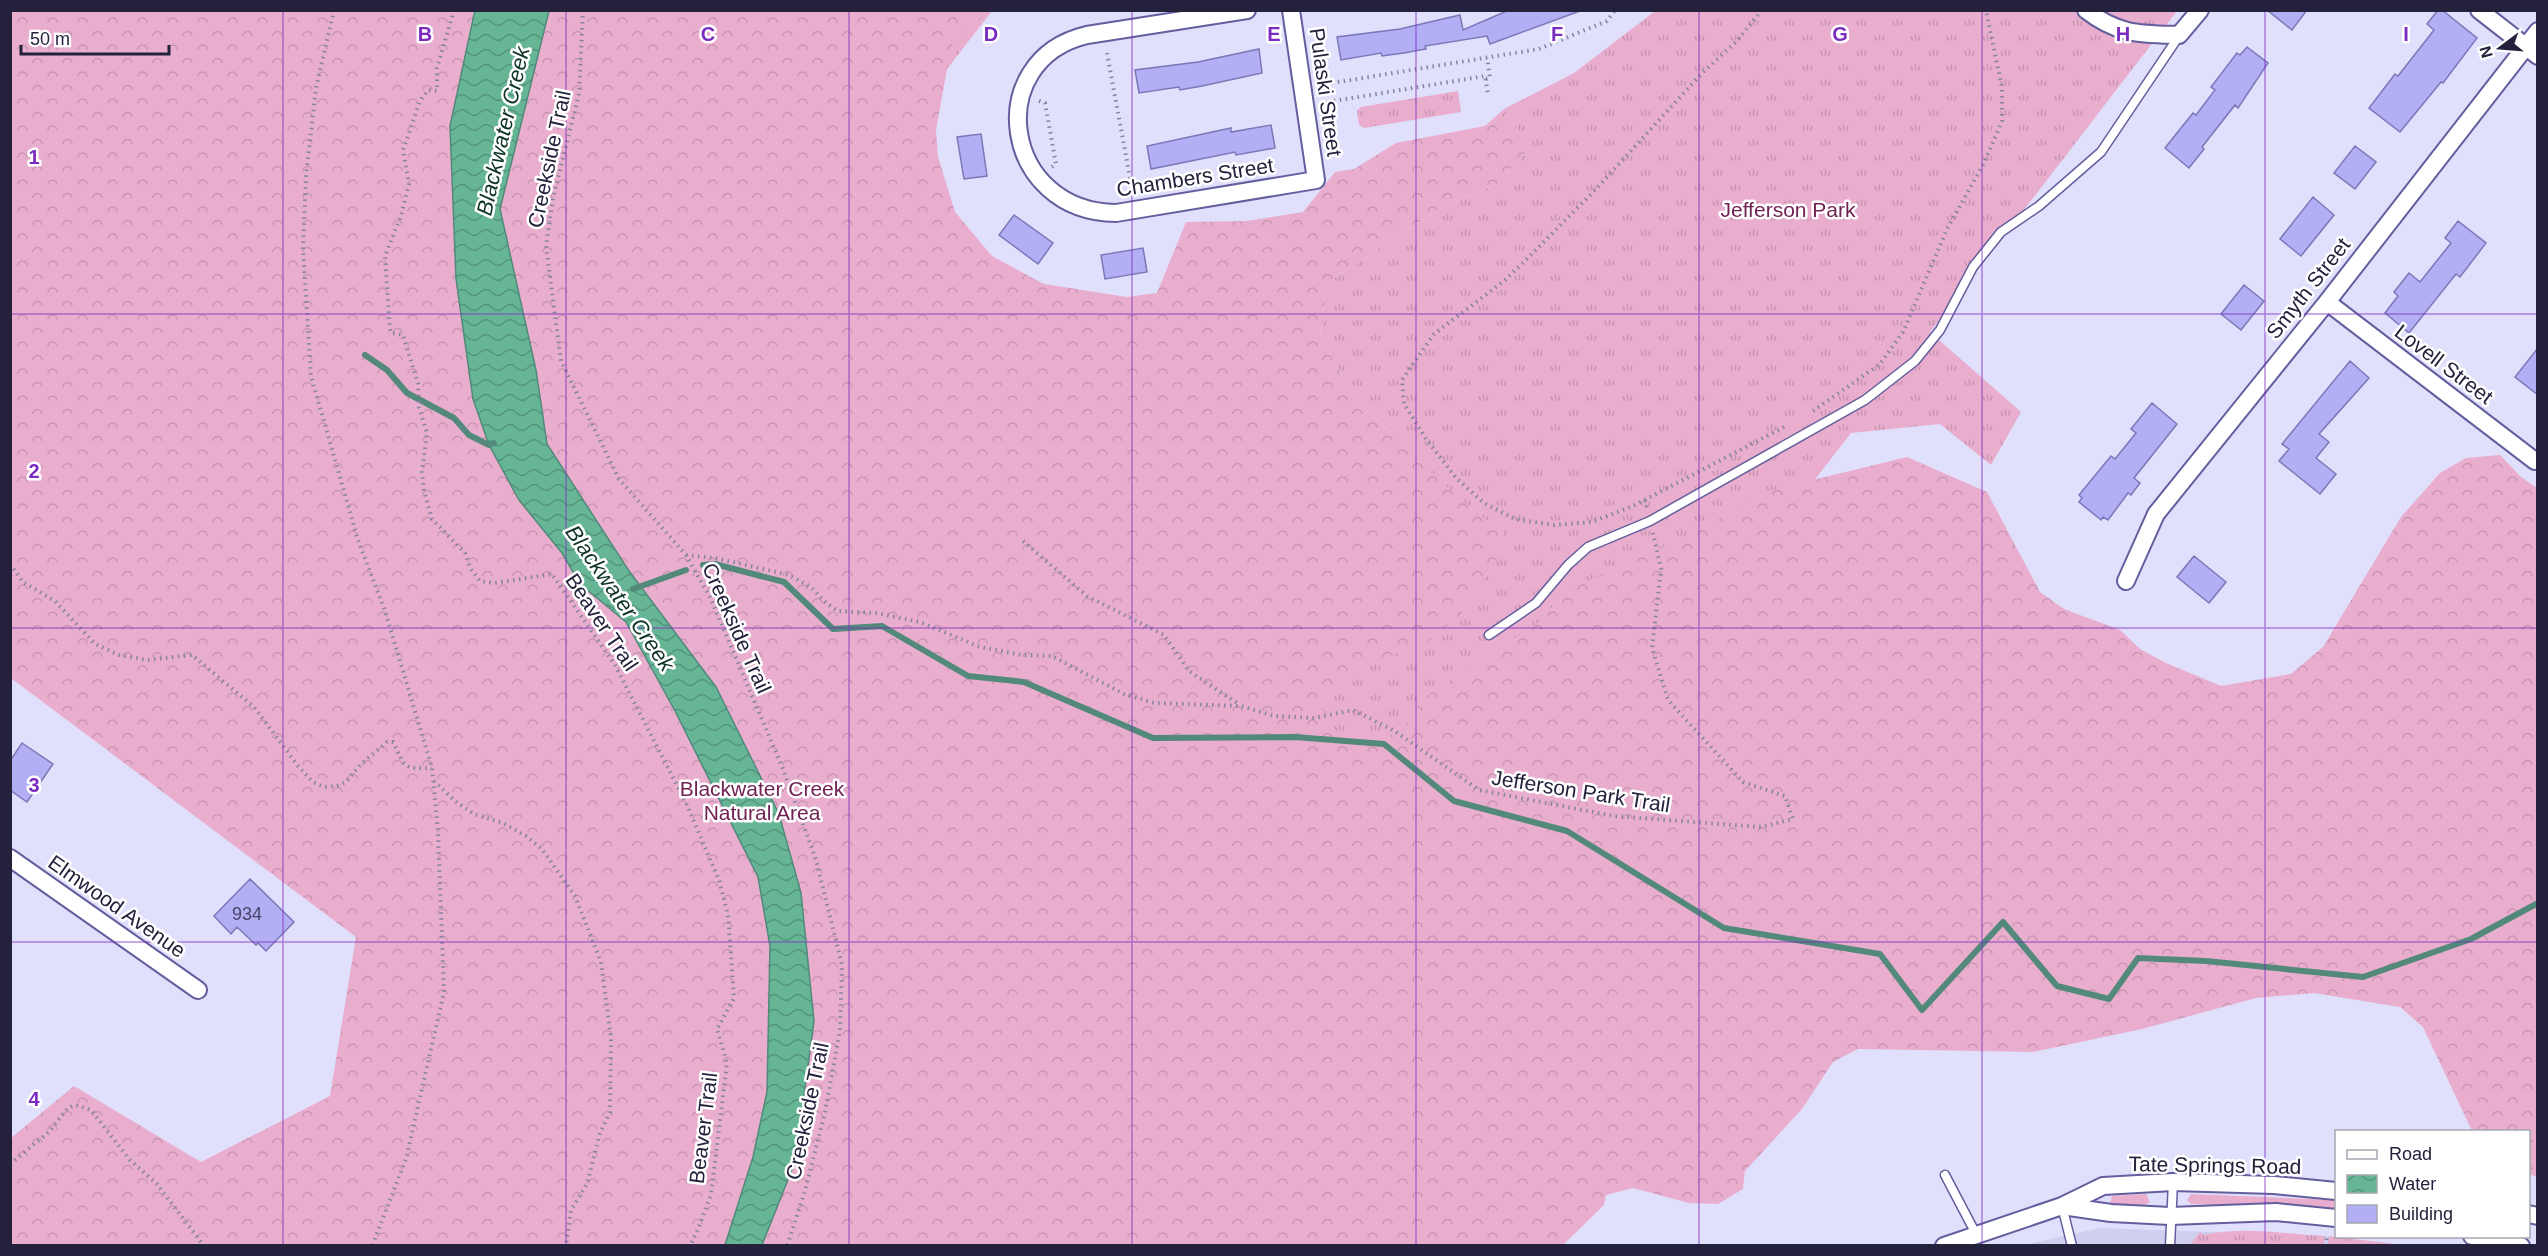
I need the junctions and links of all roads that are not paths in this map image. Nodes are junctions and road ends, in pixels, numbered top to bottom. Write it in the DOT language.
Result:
graph roads {
  1 [pos="1247,10"];
  2 [pos="1291,10"];
  3 [pos="2086,10"];
  4 [pos="2200,10"];
  5 [pos="2479,10"];
  6 [pos="2538,31"];
  7 [pos="2179,35"];
  8 [pos="2531,51"];
  9 [pos="1316,180"];
  10 [pos="2327,302"];
  11 [pos="2536,461"];
  12 [pos="2126,581"];
  13 [pos="1489,634"];
  14 [pos="10,858"];
  15 [pos="198,990"];
  16 [pos="1945,1175"];
  17 [pos="2173,1182"];
  18 [pos="2335,1191"];
  19 [pos="2062,1206"];
  20 [pos="2170,1216"];
  21 [pos="2335,1218"];
  22 [pos="1976,1234"];
  23 [pos="2483,1238"];
  24 [pos="1944,1245"];
  25 [pos="2072,1245"];
  26 [pos="2170,1245"];
  27 [pos="2521,1245"];
  1 -- 9 [label="street, Chambers Street"];
  2 -- 9 [label="street, Pulaski Street"];
  3 -- 7 [label="street"];
  4 -- 7 [label="street"];
  5 -- 8 [label="street"];
  6 -- 8 [label="street, Smyth Street"];
  7 -- 13 [label="lane"];
  8 -- 10 [label="street, Smyth Street"];
  10 -- 11 [label="street, Lovell Street"];
  10 -- 12 [label="street, Smyth Street"];
  14 -- 15 [label="street, Elmwood Avenue"];
  16 -- 22 [label="lane"];
  17 -- 18 [label="street, Tate Springs Road"];
  17 -- 19 [label="street, Tate Springs Road"];
  17 -- 20 [label="lane"];
  19 -- 20 [label="street, Tate Springs Road"];
  19 -- 22 [label="street, Tate Springs Road"];
  19 -- 25 [label="lane"];
  20 -- 21 [label="street, Tate Springs Road"];
  20 -- 26 [label="lane"];
  22 -- 24 [label="street, Tate Springs Road"];
  23 -- 27 [label="street"];
}
